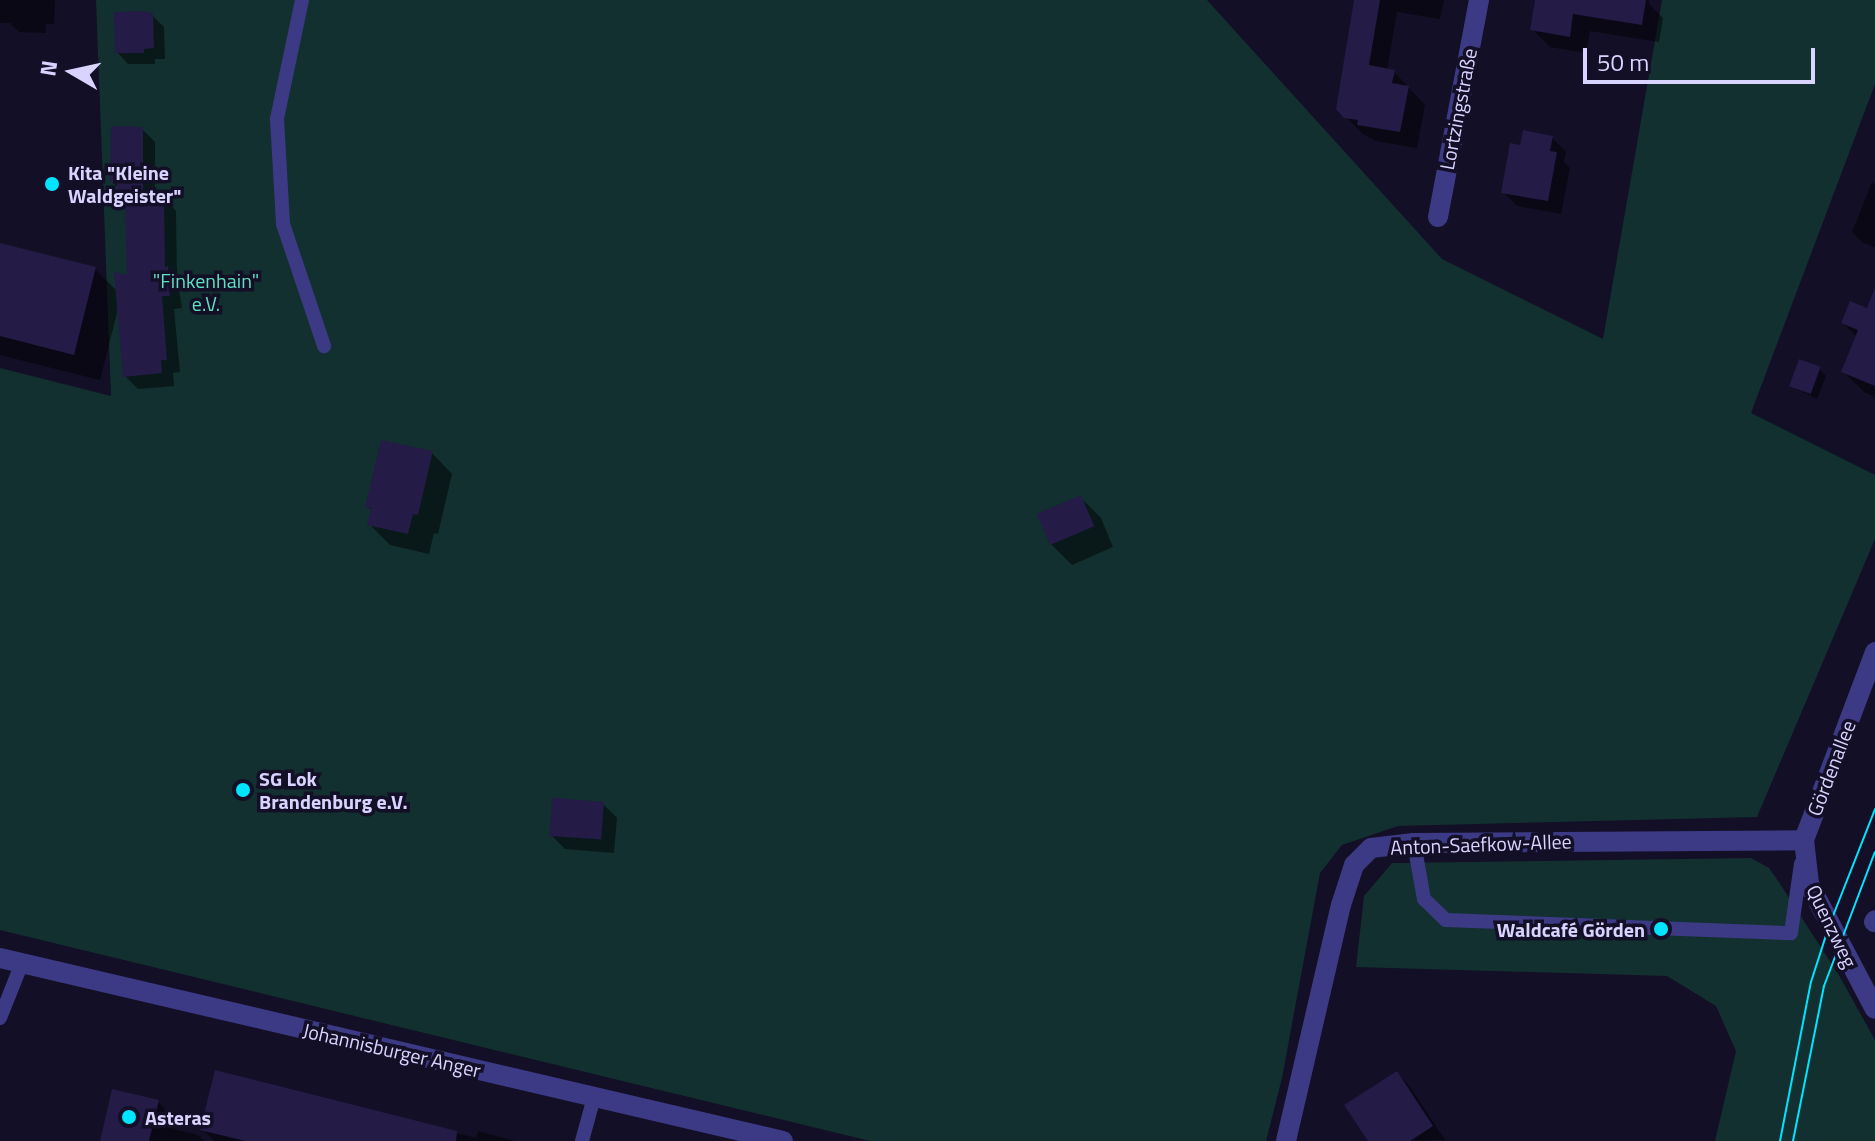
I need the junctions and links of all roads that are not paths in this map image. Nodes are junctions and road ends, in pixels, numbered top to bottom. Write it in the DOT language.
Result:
graph roads {
  1 [pos="302,0"];
  2 [pos="1479,0"];
  3 [pos="1438,217"];
  4 [pos="324,346"];
  5 [pos="1875,652"];
  6 [pos="1804,840"];
  7 [pos="1414,843"];
  8 [pos="0,958"];
  9 [pos="22,963"];
  10 [pos="1875,1009"];
  11 [pos="0,1018"];
  12 [pos="594,1097"];
  13 [pos="582,1141"];
  14 [pos="783,1141"];
  15 [pos="1286,1141"];
  1 -- 4 [label="lane"];
  2 -- 3 [label="street, Lortzingstraße"];
  5 -- 6 [label="street, Gördenallee"];
  6 -- 7 [label="street, Anton-Saefkow-Allee"];
  6 -- 7 [label="lane"];
  6 -- 10 [label="street, Quenzweg"];
  7 -- 15 [label="street, Anton-Saefkow-Allee"];
  8 -- 9 [label="street, Johannisburger Anger"];
  9 -- 11 [label="lane"];
  9 -- 12 [label="street, Johannisburger Anger"];
  12 -- 13 [label="lane"];
  12 -- 14 [label="street, Johannisburger Anger"];
}
